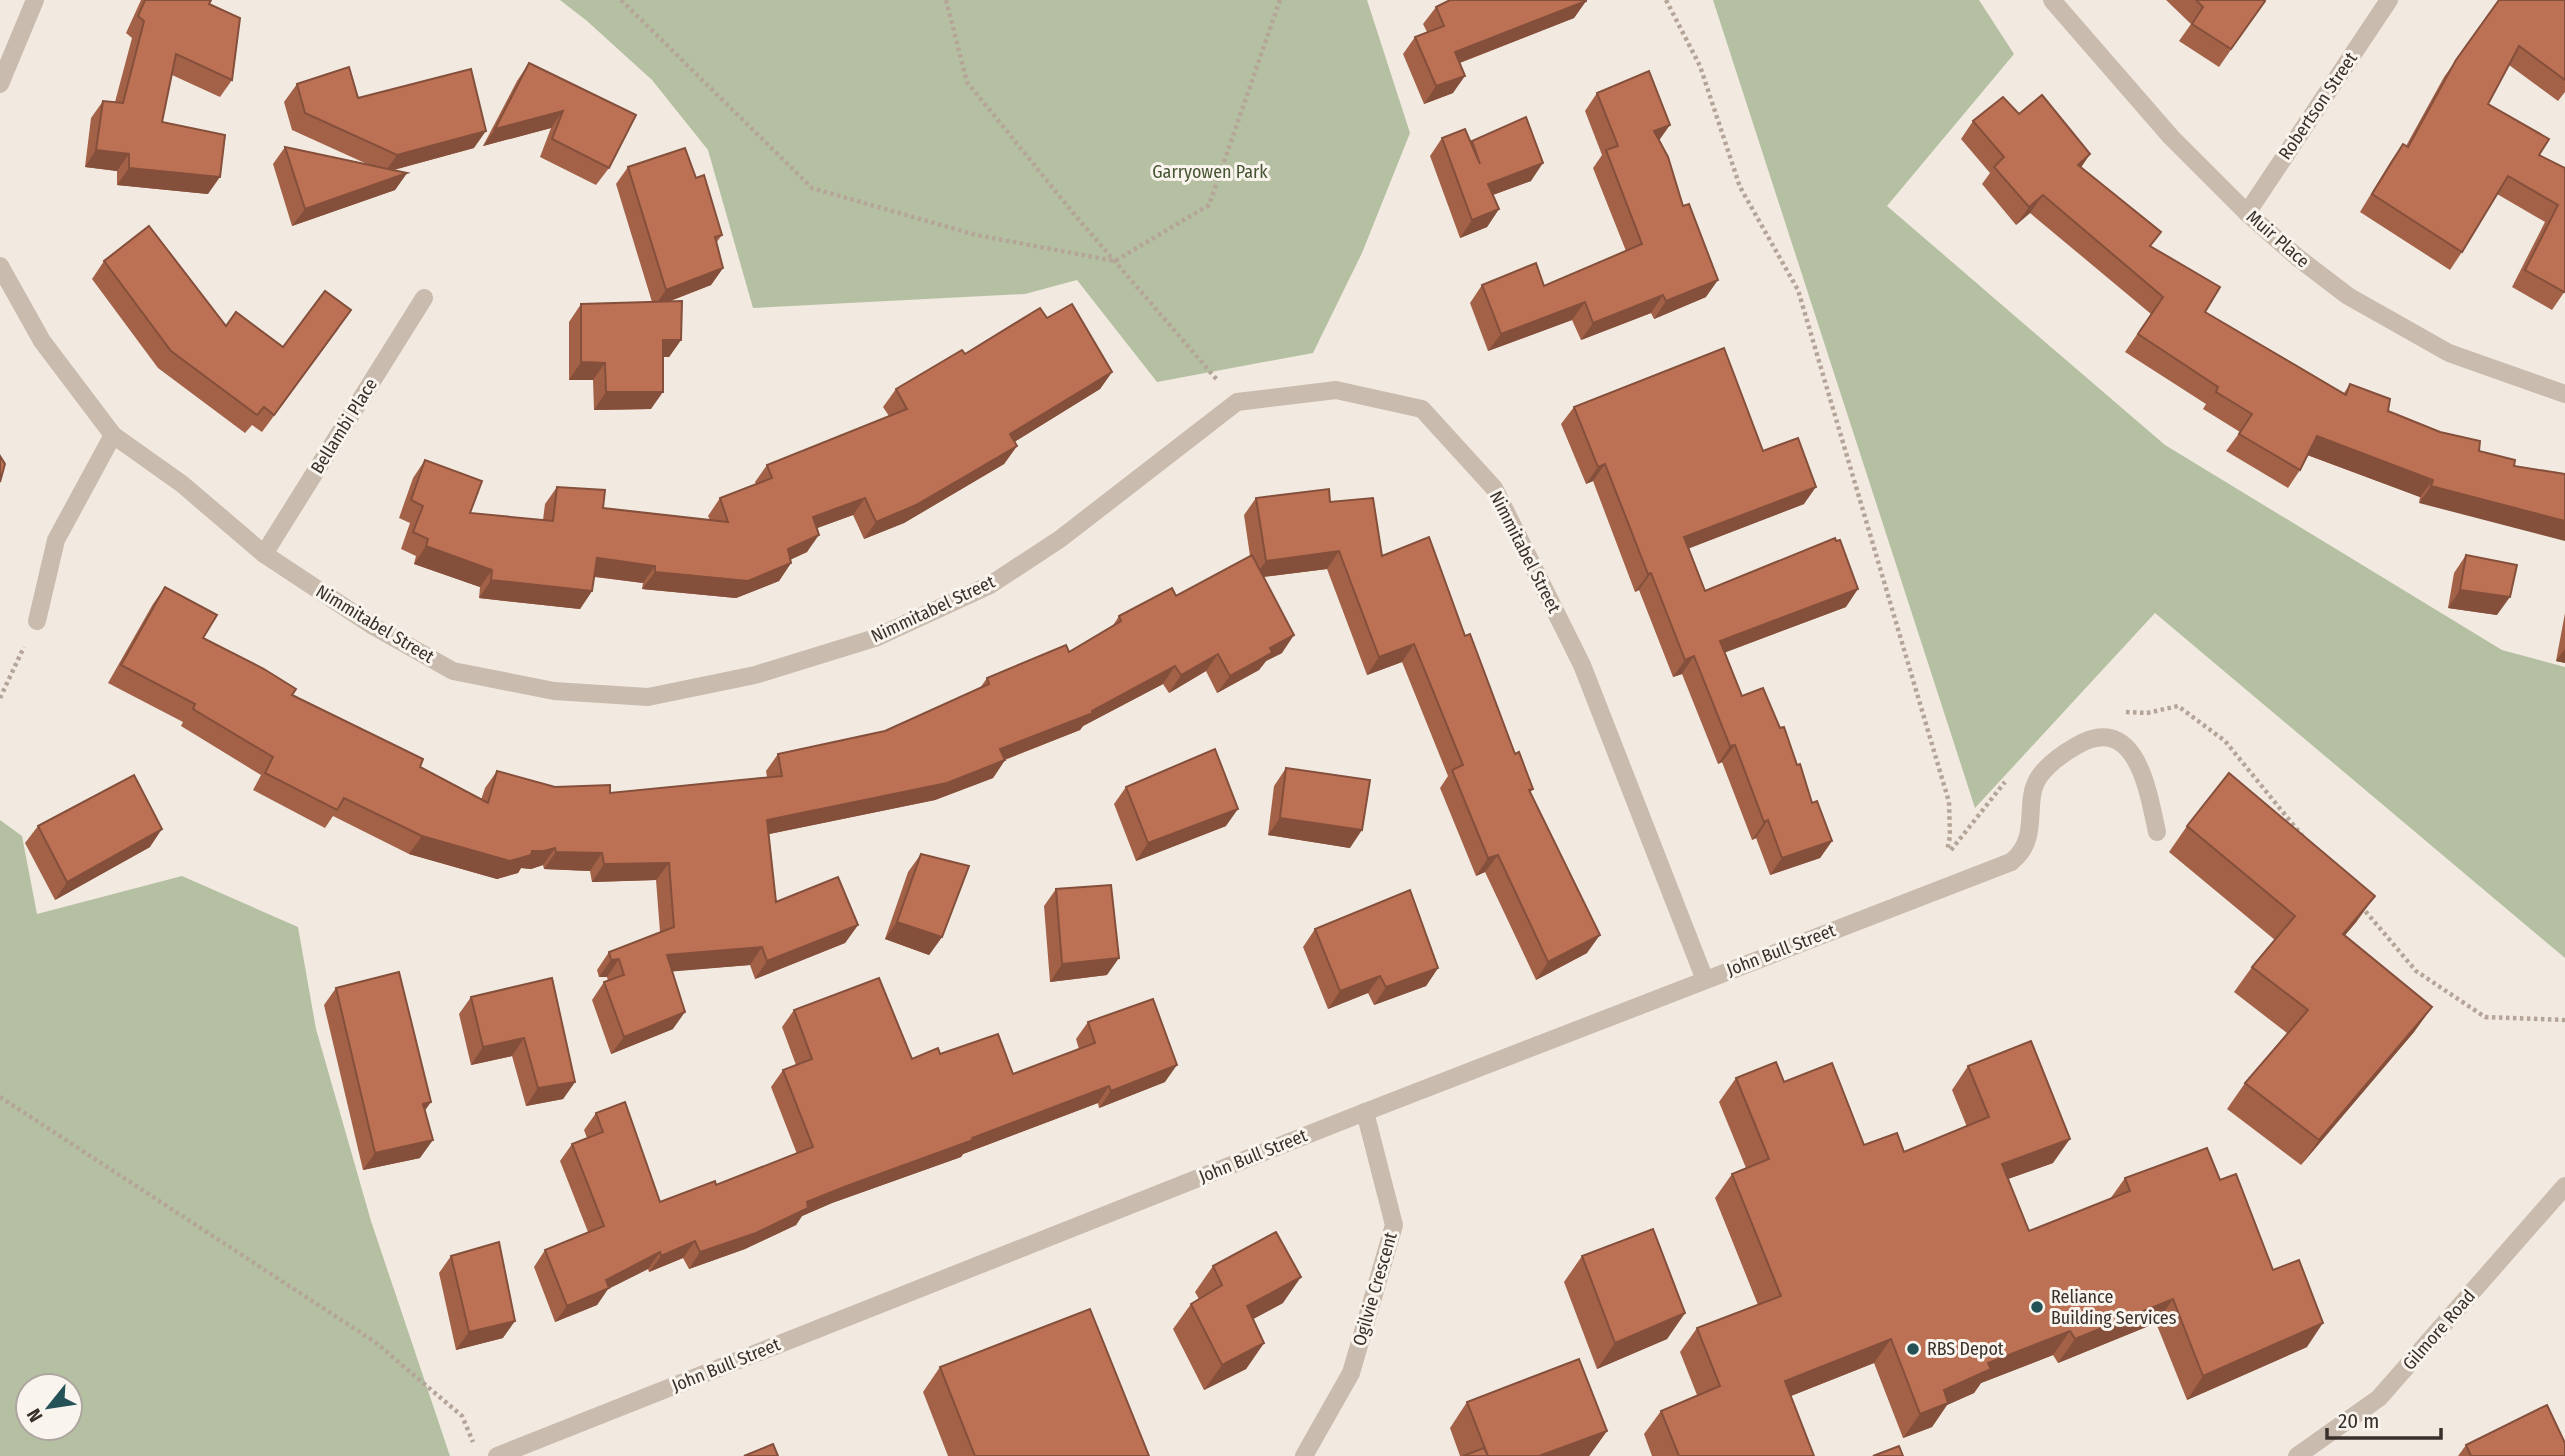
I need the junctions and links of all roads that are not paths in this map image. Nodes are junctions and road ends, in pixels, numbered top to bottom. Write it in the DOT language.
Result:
graph roads {
  1 [pos="35,0"];
  2 [pos="2052,0"];
  3 [pos="2389,0"];
  4 [pos="0,85"];
  5 [pos="2247,213"];
  6 [pos="0,266"];
  7 [pos="424,298"];
  8 [pos="2565,394"];
  9 [pos="113,435"];
  10 [pos="264,554"];
  11 [pos="37,621"];
  12 [pos="2157,832"];
  13 [pos="1705,980"];
  14 [pos="1365,1112"];
  15 [pos="2565,1186"];
  16 [pos="497,1456"];
  17 [pos="1304,1456"];
  18 [pos="2297,1456"];
  1 -- 4 [label="street"];
  2 -- 5 [label="street, Muir Place"];
  3 -- 5 [label="street, Robertson Street"];
  5 -- 8 [label="street, Muir Place"];
  6 -- 9 [label="street, Nimmitabel Street"];
  7 -- 10 [label="street, Bellambi Place"];
  9 -- 10 [label="street, Nimmitabel Street"];
  9 -- 11 [label="street"];
  10 -- 13 [label="street, Nimmitabel Street"];
  12 -- 13 [label="street, John Bull Street"];
  13 -- 14 [label="street, John Bull Street"];
  14 -- 16 [label="street, John Bull Street"];
  14 -- 17 [label="street, Ogilvie Crescent"];
  15 -- 18 [label="street, Gilmore Road"];
}
